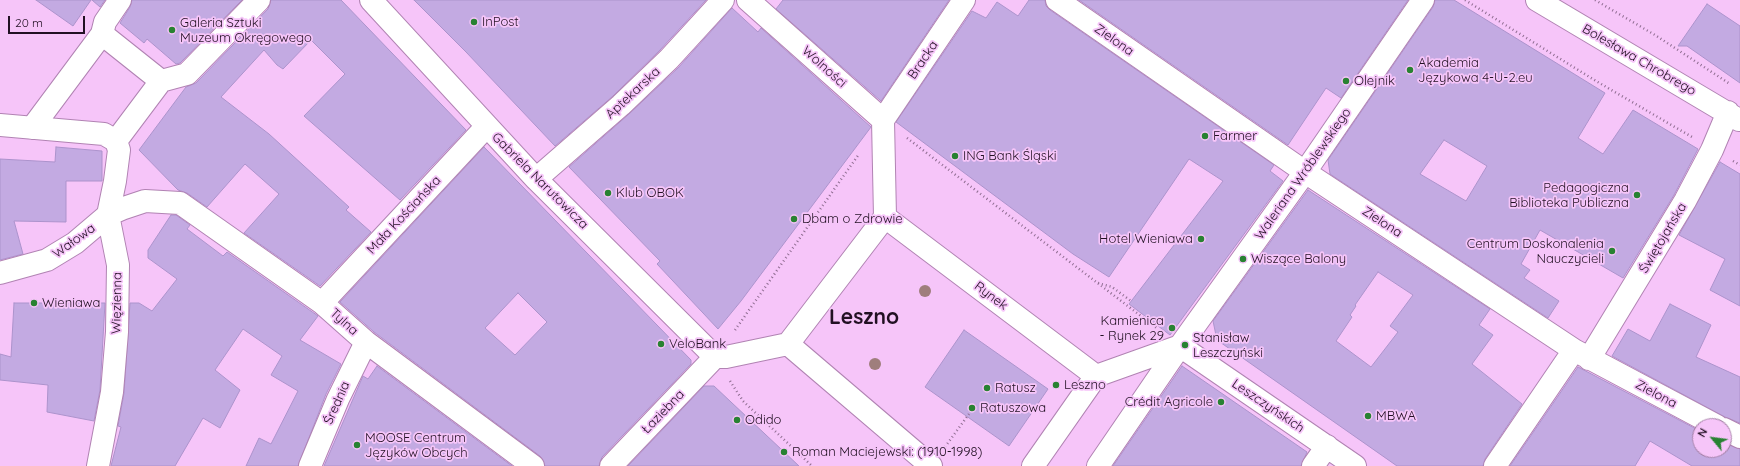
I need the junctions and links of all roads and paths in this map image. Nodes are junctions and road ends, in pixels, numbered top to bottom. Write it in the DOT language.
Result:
graph roads {
  1 [pos="120,0"];
  2 [pos="259,0"];
  3 [pos="371,0"];
  4 [pos="722,0"];
  5 [pos="964,0"];
  6 [pos="1058,0"];
  7 [pos="1423,0"];
  8 [pos="1465,0"];
  9 [pos="1537,0"];
  10 [pos="1595,0"];
  11 [pos="762,5"];
  12 [pos="102,34"];
  13 [pos="161,81"];
  14 [pos="1733,86"];
  15 [pos="1734,116"];
  16 [pos="883,120"];
  17 [pos="0,125"];
  18 [pos="486,127"];
  19 [pos="32,128"];
  20 [pos="116,141"];
  21 [pos="1712,150"];
  22 [pos="1740,165"];
  23 [pos="1305,172"];
  24 [pos="536,180"];
  25 [pos="145,201"];
  26 [pos="108,215"];
  27 [pos="885,217"];
  28 [pos="0,273"];
  29 [pos="1096,282"];
  30 [pos="1131,301"];
  31 [pos="322,303"];
  32 [pos="366,342"];
  33 [pos="788,344"];
  34 [pos="1180,346"];
  35 [pos="1582,354"];
  36 [pos="715,357"];
  37 [pos="1096,376"];
  38 [pos="969,414"];
  39 [pos="1702,418"];
  40 [pos="1327,446"];
  41 [pos="98,466"];
  42 [pos="310,466"];
  43 [pos="533,466"];
  44 [pos="611,466"];
  45 [pos="812,466"];
  46 [pos="931,466"];
  47 [pos="1033,466"];
  48 [pos="1098,466"];
  49 [pos="1313,466"];
  50 [pos="1355,466"];
  51 [pos="1495,466"];
  1 -- 12 [label="street"];
  2 -- 13 [label="street"];
  3 -- 18 [label="street, Gabriela Narutowicza"];
  4 -- 24 [label="street, Aptekarska"];
  5 -- 16 [label="street, Bracka"];
  6 -- 23 [label="street, Zielona"];
  7 -- 23 [label="street, Waleriana Wróblewskiego"];
  8 -- 21 [label="path"];
  9 -- 15 [label="street, Bolesława Chrobrego"];
  10 -- 14 [label="path"];
  11 -- 16 [label="street, Wolności"];
  12 -- 13 [label="street"];
  12 -- 19 [label="street"];
  13 -- 20 [label="street"];
  15 -- 21 [label="street, Świętojańska"];
  16 -- 27 [label="street"];
  17 -- 19 [label="street"];
  18 -- 24 [label="street, Gabriela Narutowicza"];
  18 -- 31 [label="street, Mała Kościańska"];
  19 -- 20 [label="street"];
  20 -- 26 [label="street, Więzienna"];
  21 -- 22 [label="path"];
  21 -- 35 [label="street, Świętojańska"];
  23 -- 34 [label="street, Waleriana Wróblewskiego"];
  23 -- 35 [label="street, Zielona"];
  24 -- 36 [label="street, Gabriela Narutowicza"];
  25 -- 26 [label="street, Wałowa"];
  25 -- 31 [label="street, Tylna"];
  26 -- 28 [label="street, Wałowa"];
  26 -- 41 [label="street, Więzienna"];
  27 -- 33 [label="street"];
  27 -- 37 [label="street, Rynek"];
  29 -- 30 [label="path"];
  31 -- 32 [label="street, Tylna"];
  32 -- 42 [label="street, Średnia"];
  32 -- 43 [label="street, Tylna"];
  33 -- 36 [label="street"];
  33 -- 46 [label="street"];
  34 -- 37 [label="street"];
  34 -- 40 [label="street, Leszczyńskich"];
  34 -- 48 [label="street, Waleriana Wróblewskiego"];
  35 -- 39 [label="street, Zielona"];
  35 -- 51 [label="street, Świętojańska"];
  36 -- 44 [label="street, Łaziebna"];
  36 -- 45 [label="path"];
  37 -- 47 [label="street"];
  38 -- 46 [label="path"];
  40 -- 49 [label="street"];
  40 -- 50 [label="street, Leszczyńskich"];
}
